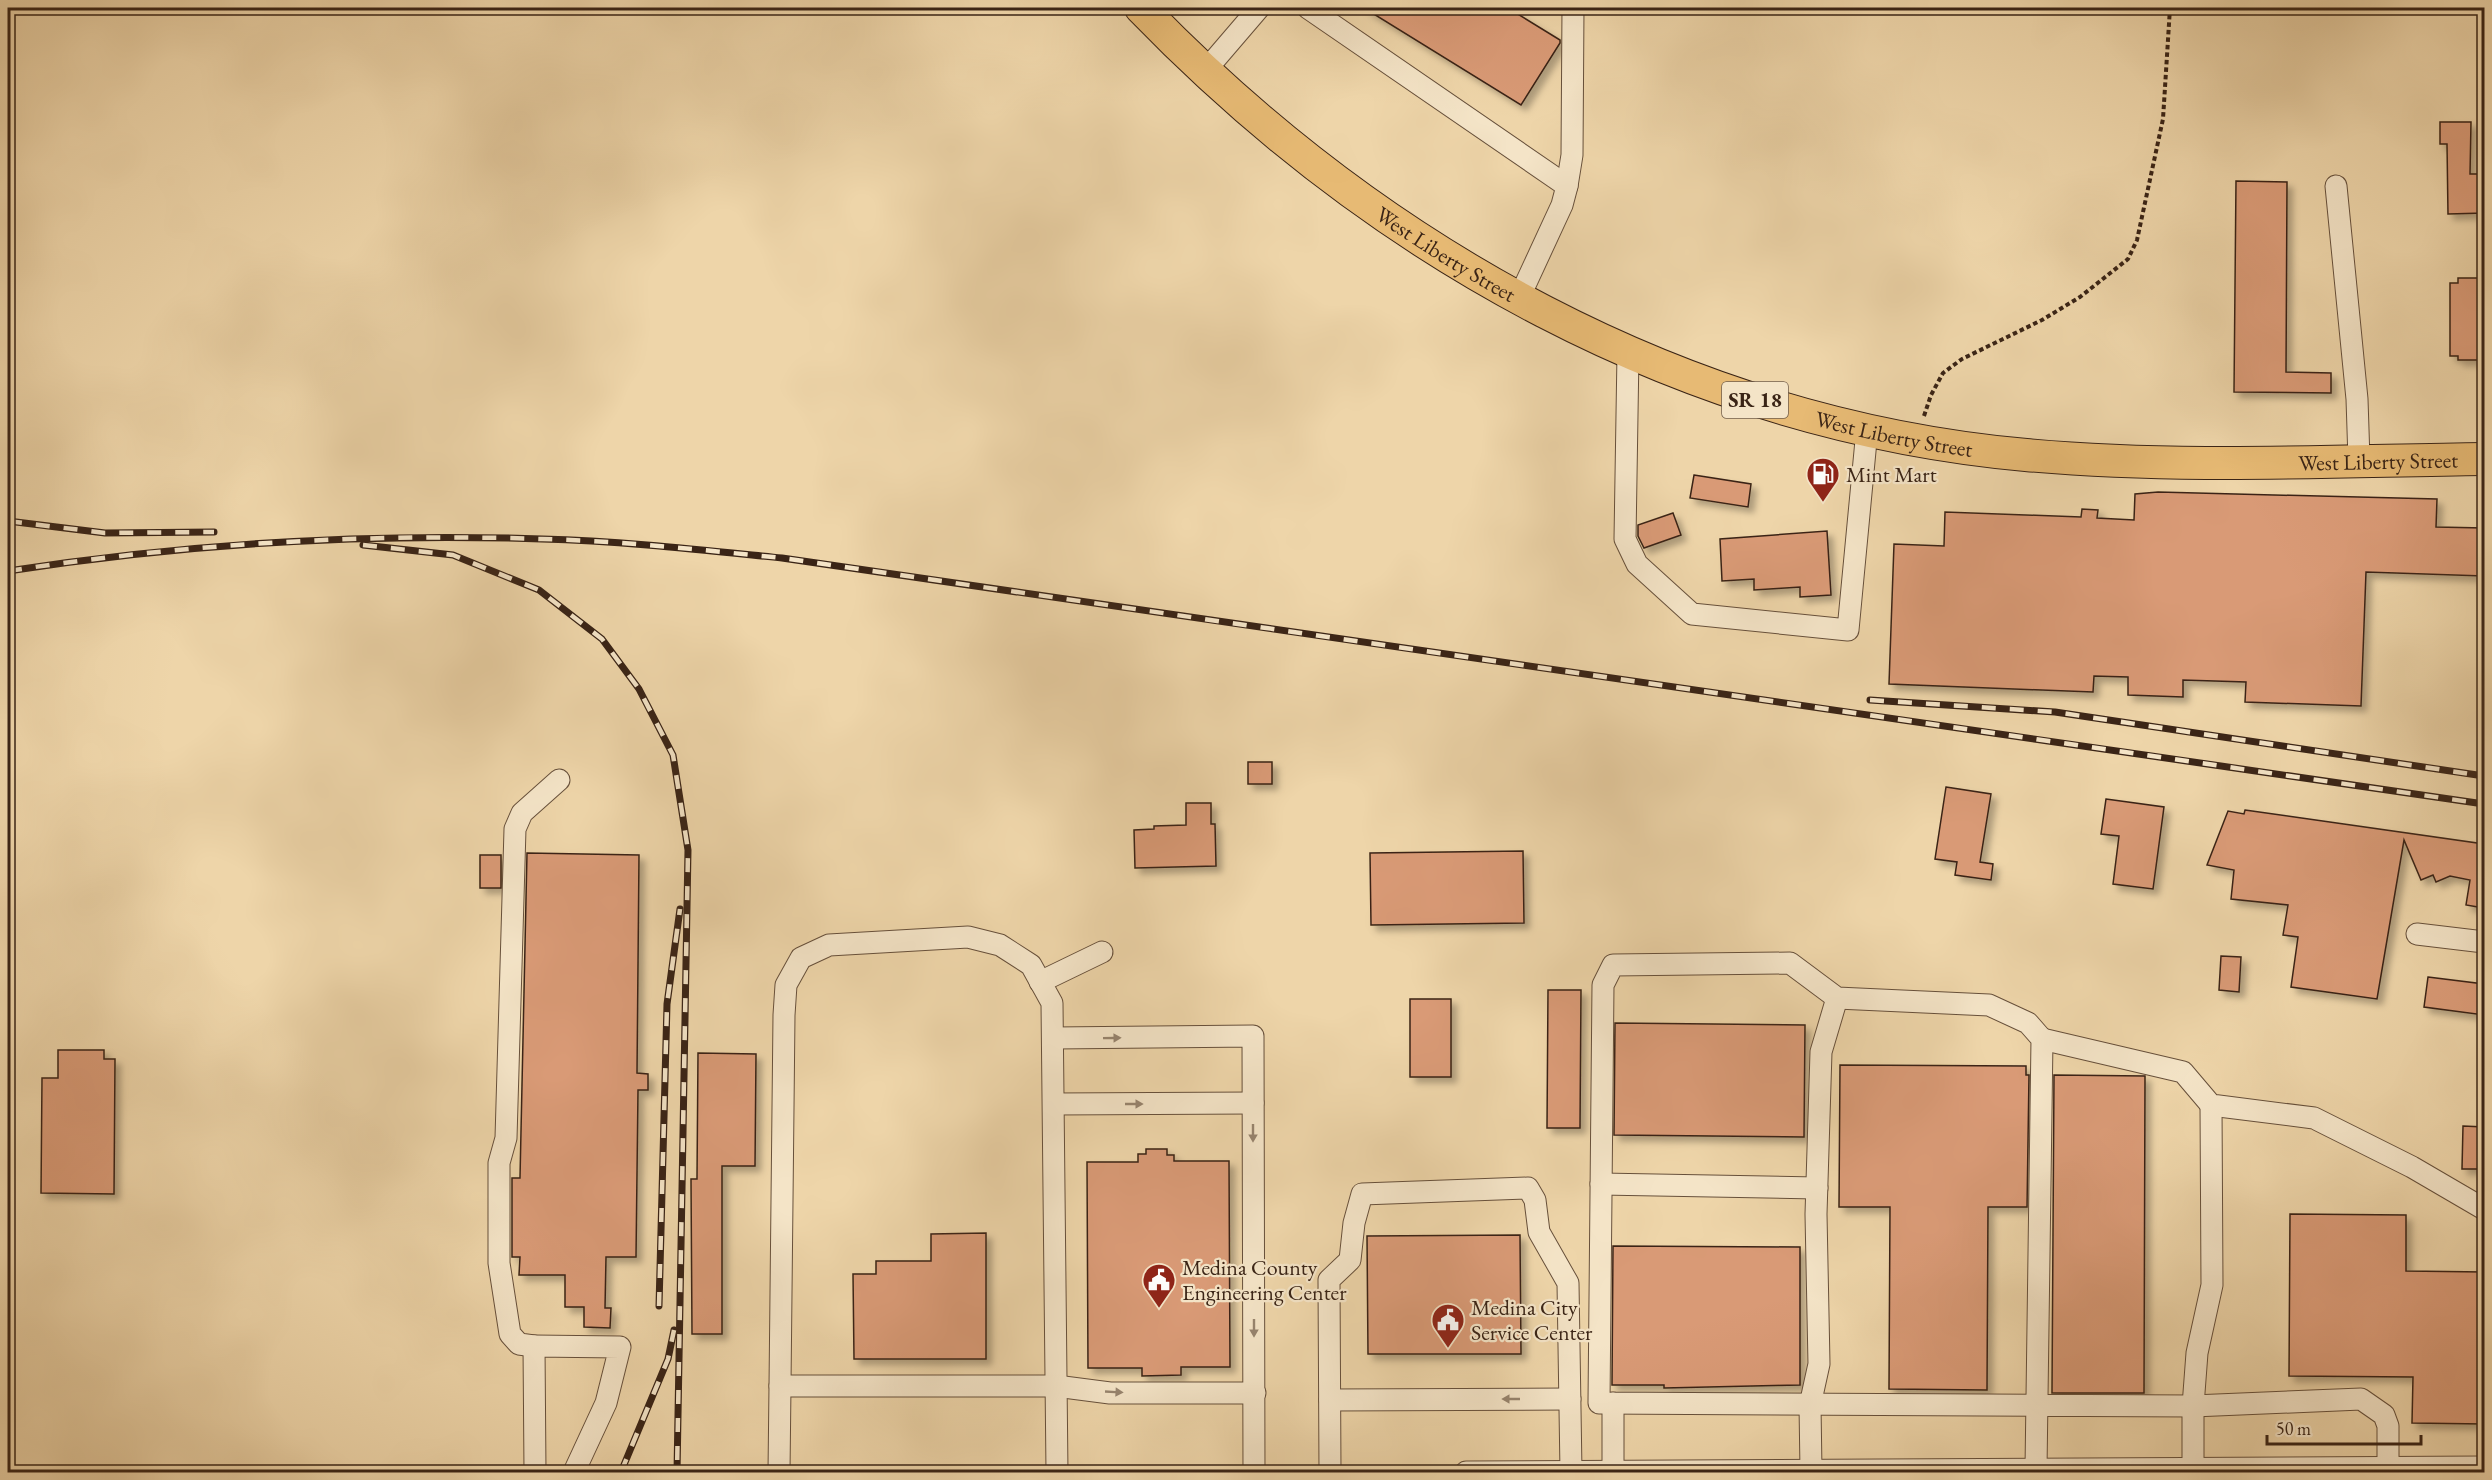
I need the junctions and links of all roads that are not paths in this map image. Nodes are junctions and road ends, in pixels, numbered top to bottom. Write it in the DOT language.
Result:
graph roads {
  1 [pos="1141,8"];
  2 [pos="1259,8"];
  3 [pos="1308,8"];
  4 [pos="1574,8"];
  5 [pos="1205,71"];
  6 [pos="1567,186"];
  7 [pos="2336,186"];
  8 [pos="1519,298"];
  9 [pos="1628,352"];
  10 [pos="1867,430"];
  11 [pos="2484,459"];
  12 [pos="2359,460"];
  13 [pos="560,780"];
  14 [pos="2417,934"];
  15 [pos="2484,942"];
  16 [pos="1102,952"];
  17 [pos="1041,982"];
  18 [pos="1837,998"];
  19 [pos="1054,1038"];
  20 [pos="2042,1039"];
  21 [pos="1253,1103"];
  22 [pos="1054,1104"];
  23 [pos="2211,1105"];
  24 [pos="1601,1184"];
  25 [pos="1817,1188"];
  26 [pos="2484,1209"];
  27 [pos="534,1346"];
  28 [pos="780,1386"];
  29 [pos="1056,1386"];
  30 [pos="1255,1393"];
  31 [pos="1570,1399"];
  32 [pos="1330,1400"];
  33 [pos="1614,1403"];
  34 [pos="1810,1404"];
  35 [pos="2036,1406"];
  36 [pos="2193,1406"];
  37 [pos="2484,1467"];
  38 [pos="2036,1469"];
  39 [pos="2193,1469"];
  40 [pos="2392,1469"];
  41 [pos="2345,1470"];
  42 [pos="1811,1471"];
  43 [pos="1477,1472"];
  44 [pos="1571,1472"];
  45 [pos="1619,1472"];
  46 [pos="535,1473"];
  47 [pos="574,1473"];
  48 [pos="779,1473"];
  49 [pos="1057,1473"];
  50 [pos="1254,1473"];
  51 [pos="1330,1473"];
  52 [pos="1466,1473"];
  1 -- 5 [label="highway, West Liberty Street / SR 18"];
  2 -- 5 [label="street"];
  3 -- 6 [label="street"];
  4 -- 6 [label="street"];
  5 -- 8 [label="highway, West Liberty Street / SR 18"];
  6 -- 8 [label="street"];
  7 -- 12 [label="street"];
  8 -- 9 [label="highway, West Liberty Street / SR 18"];
  9 -- 10 [label="highway, West Liberty Street / SR 18"];
  9 -- 10 [label="street"];
  10 -- 12 [label="highway, West Liberty Street / SR 18"];
  11 -- 12 [label="highway, West Liberty Street / SR 18"];
  13 -- 27 [label="street"];
  14 -- 15 [label="street"];
  16 -- 17 [label="street"];
  17 -- 19 [label="street"];
  17 -- 28 [label="street"];
  18 -- 20 [label="street"];
  18 -- 24 [label="street"];
  18 -- 25 [label="street"];
  19 -- 21 [label="street, one-way"];
  19 -- 22 [label="street"];
  20 -- 23 [label="street"];
  20 -- 35 [label="street"];
  22 -- 21 [label="street, one-way"];
  21 -- 30 [label="street, one-way"];
  22 -- 29 [label="street"];
  23 -- 26 [label="street"];
  23 -- 36 [label="street"];
  24 -- 25 [label="street"];
  24 -- 33 [label="street"];
  25 -- 34 [label="street"];
  27 -- 46 [label="street"];
  27 -- 47 [label="street"];
  28 -- 29 [label="street"];
  28 -- 48 [label="street"];
  29 -- 30 [label="street, one-way"];
  29 -- 49 [label="street"];
  30 -- 50 [label="street"];
  31 -- 32 [label="street, one-way"];
  31 -- 32 [label="street"];
  31 -- 44 [label="street"];
  32 -- 51 [label="street"];
  33 -- 34 [label="street"];
  33 -- 45 [label="street"];
  34 -- 35 [label="street"];
  34 -- 42 [label="street"];
  35 -- 36 [label="street"];
  35 -- 38 [label="street"];
  36 -- 39 [label="street"];
  36 -- 40 [label="street"];
  37 -- 40 [label="street"];
  38 -- 39 [label="street"];
  38 -- 42 [label="street"];
  39 -- 41 [label="street"];
  40 -- 41 [label="street"];
  42 -- 45 [label="street"];
  43 -- 44 [label="street"];
  43 -- 52 [label="street"];
  44 -- 45 [label="street"];
}
